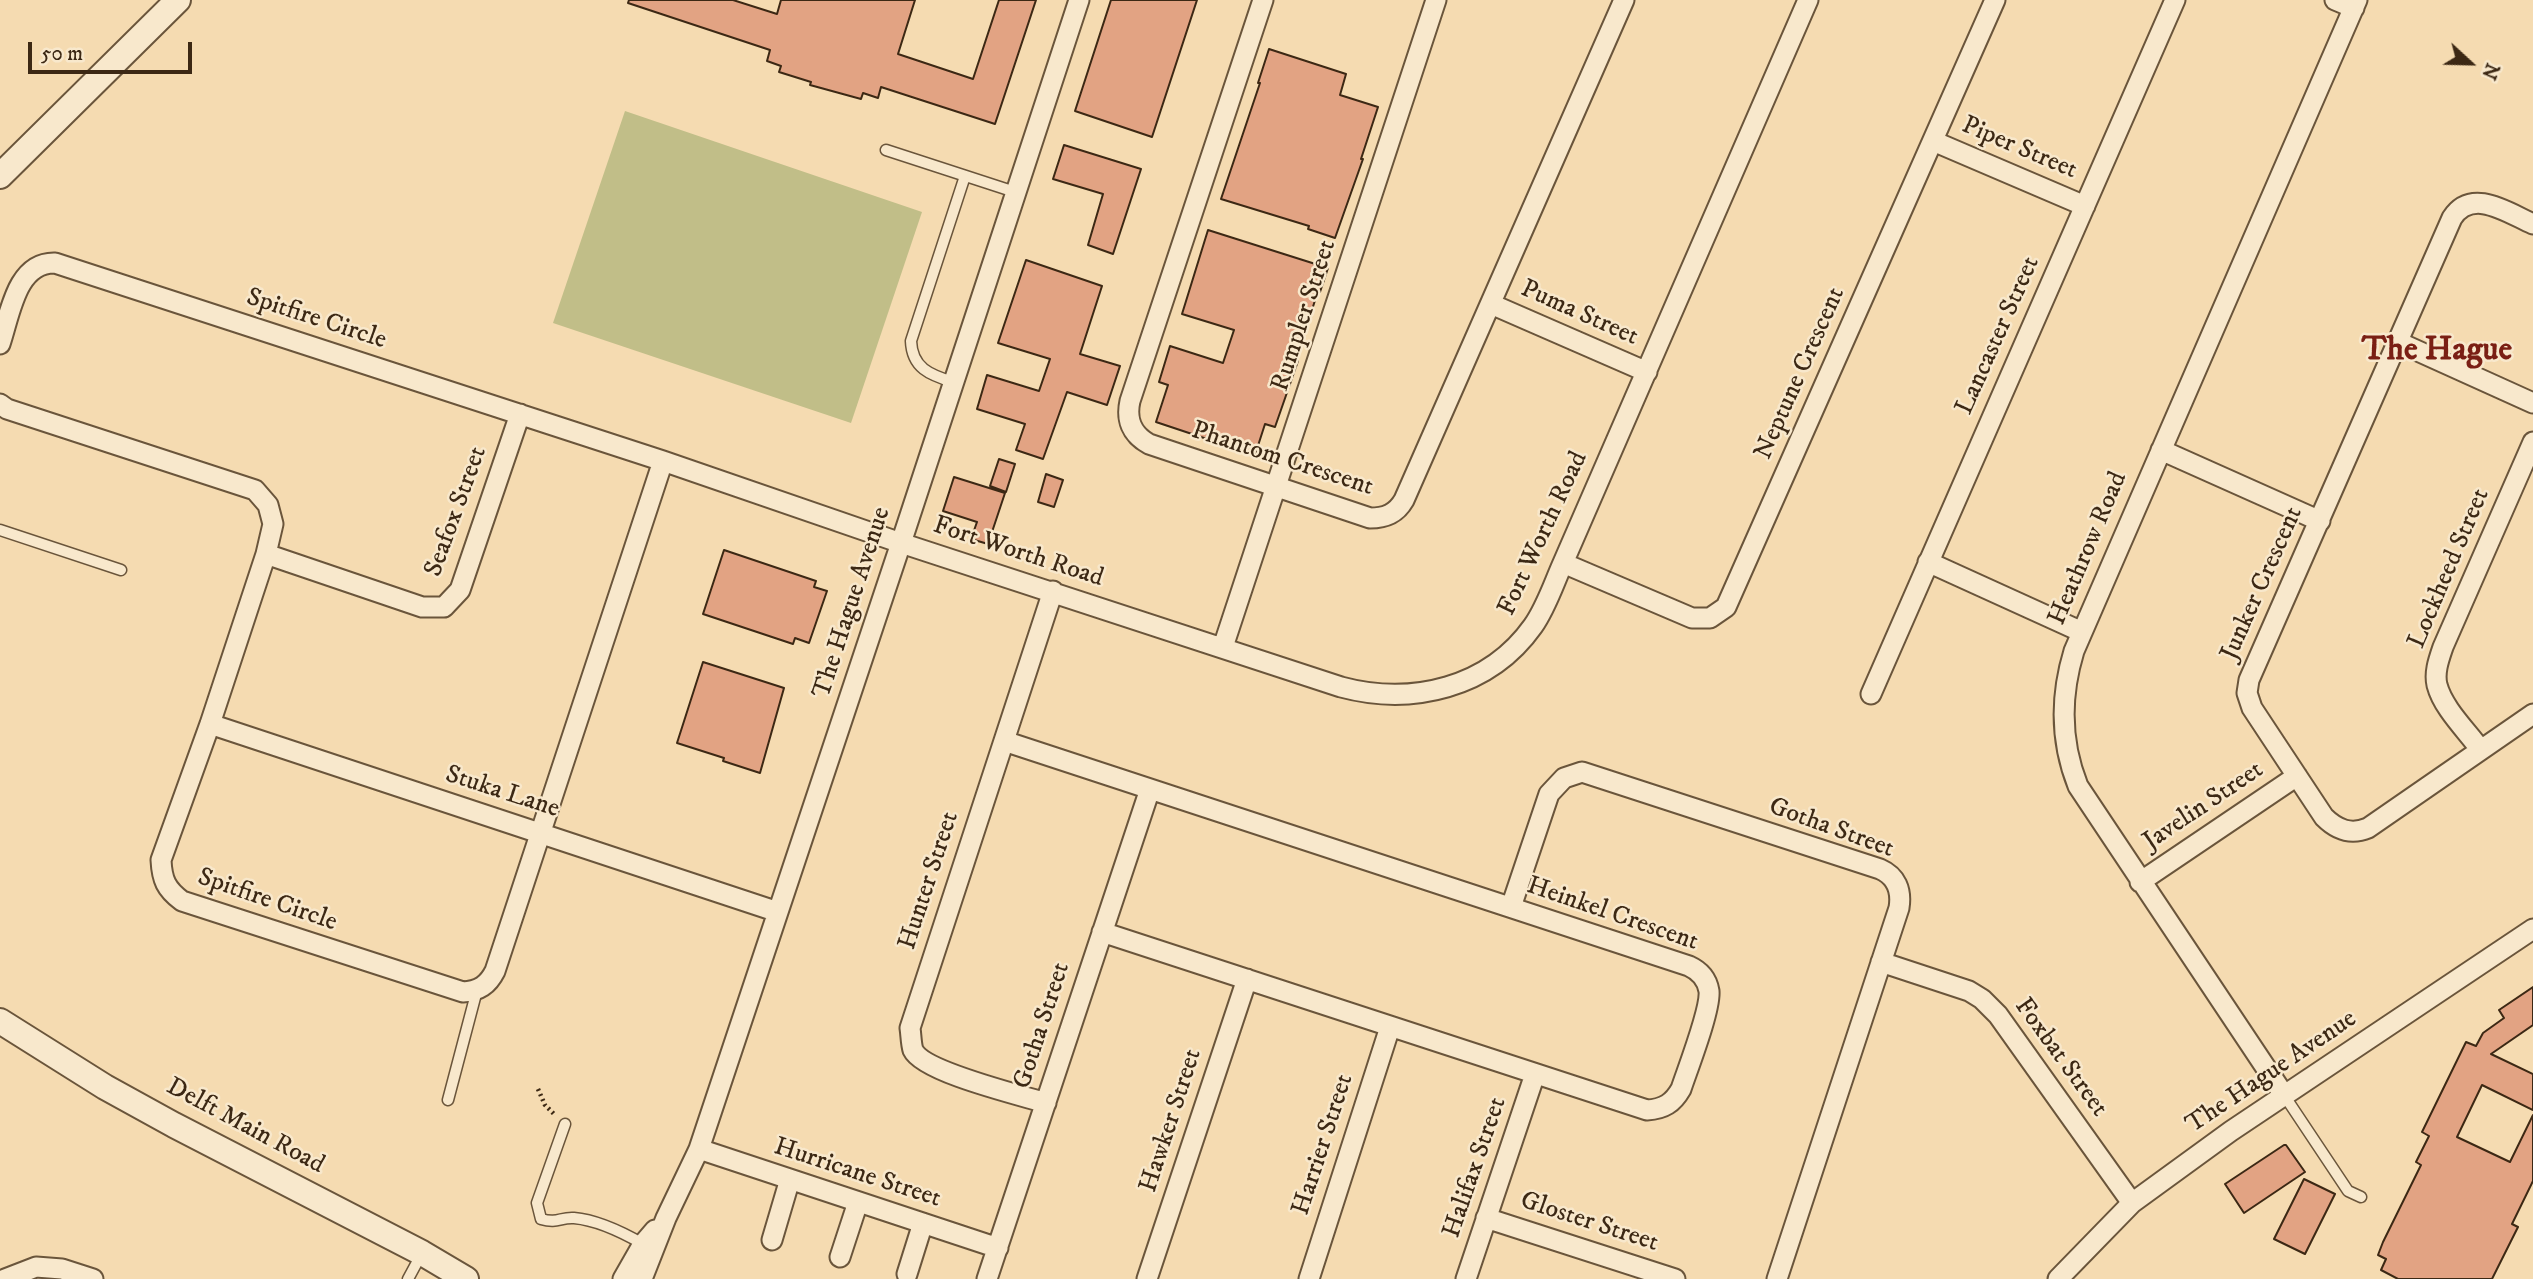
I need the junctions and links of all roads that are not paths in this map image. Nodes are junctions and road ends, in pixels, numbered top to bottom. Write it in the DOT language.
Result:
graph roads {
  1 [pos="178,0"];
  2 [pos="1079,0"];
  3 [pos="1263,0"];
  4 [pos="1436,0"];
  5 [pos="1624,0"];
  6 [pos="1808,0"];
  7 [pos="1995,0"];
  8 [pos="2175,0"];
  9 [pos="2335,0"];
  10 [pos="2355,4"];
  11 [pos="1933,141"];
  12 [pos="886,150"];
  13 [pos="0,176"];
  14 [pos="965,176"];
  15 [pos="1016,192"];
  16 [pos="2085,206"];
  17 [pos="2533,224"];
  18 [pos="1491,304"];
  19 [pos="2398,342"];
  20 [pos="0,344"];
  21 [pos="1647,372"];
  22 [pos="953,382"];
  23 [pos="2533,403"];
  24 [pos="0,404"];
  25 [pos="520,414"];
  26 [pos="2533,442"];
  27 [pos="2161,450"];
  28 [pos="663,461"];
  29 [pos="1277,486"];
  30 [pos="2320,521"];
  31 [pos="0,530"];
  32 [pos="901,543"];
  33 [pos="266,554"];
  34 [pos="1928,562"];
  35 [pos="1563,563"];
  36 [pos="121,570"];
  37 [pos="1053,591"];
  38 [pos="2082,632"];
  39 [pos="1223,647"];
  40 [pos="1871,694"];
  41 [pos="2533,714"];
  42 [pos="210,724"];
  43 [pos="1004,741"];
  44 [pos="2480,750"];
  45 [pos="2297,776"];
  46 [pos="1150,789"];
  47 [pos="542,834"];
  48 [pos="2140,881"];
  49 [pos="1511,907"];
  50 [pos="778,912"];
  51 [pos="2533,929"];
  52 [pos="1102,932"];
  53 [pos="1881,962"];
  54 [pos="1247,979"];
  55 [pos="477,990"];
  56 [pos="0,1021"];
  57 [pos="1390,1027"];
  58 [pos="1535,1074"];
  59 [pos="2284,1095"];
  60 [pos="448,1100"];
  61 [pos="1046,1103"];
  62 [pos="565,1124"];
  63 [pos="699,1149"];
  64 [pos="790,1179"];
  65 [pos="2361,1197"];
  66 [pos="858,1202"];
  67 [pos="2132,1203"];
  68 [pos="666,1218"];
  69 [pos="1486,1218"];
  70 [pos="923,1223"];
  71 [pos="772,1240"];
  72 [pos="643,1244"];
  73 [pos="998,1248"];
  74 [pos="422,1253"];
  75 [pos="841,1256"];
  76 [pos="907,1273"];
  77 [pos="5,1279"];
  78 [pos="93,1279"];
  79 [pos="408,1279"];
  80 [pos="466,1279"];
  81 [pos="623,1279"];
  82 [pos="642,1279"];
  83 [pos="987,1279"];
  84 [pos="1147,1279"];
  85 [pos="1309,1279"];
  86 [pos="1466,1279"];
  87 [pos="1675,1279"];
  88 [pos="1777,1279"];
  89 [pos="2057,1279"];
  1 -- 13 [label="street"];
  2 -- 15 [label="street, The Hague Avenue"];
  3 -- 29 [label="street, Phantom Crescent"];
  4 -- 29 [label="street, Rumpler Street"];
  5 -- 18 [label="street, Phantom Crescent"];
  6 -- 21 [label="street, Fort Worth Road"];
  7 -- 11 [label="street, Neptune Crescent"];
  8 -- 16 [label="street, Lancaster Street"];
  9 -- 10 [label="street"];
  10 -- 27 [label="street, Heathrow Road"];
  11 -- 16 [label="street, Piper Street"];
  11 -- 35 [label="street, Neptune Crescent"];
  12 -- 14 [label="lane"];
  14 -- 15 [label="lane"];
  14 -- 22 [label="lane"];
  15 -- 22 [label="street, The Hague Avenue"];
  16 -- 34 [label="street, Lancaster Street"];
  17 -- 19 [label="street, Junker Crescent"];
  18 -- 21 [label="street, Puma Street"];
  18 -- 29 [label="street, Phantom Crescent"];
  19 -- 23 [label="street"];
  19 -- 30 [label="street, Junker Crescent"];
  20 -- 25 [label="street, Spitfire Circle"];
  21 -- 35 [label="street, Fort Worth Road"];
  22 -- 32 [label="street, The Hague Avenue"];
  24 -- 33 [label="street, Spitfire Circle"];
  25 -- 28 [label="street, Spitfire Circle"];
  25 -- 33 [label="street, Seafox Street"];
  26 -- 44 [label="street, Lockheed Street"];
  27 -- 30 [label="street"];
  27 -- 38 [label="street, Heathrow Road"];
  28 -- 32 [label="street, Spitfire Circle"];
  28 -- 47 [label="street"];
  29 -- 39 [label="street, Rumpler Street"];
  30 -- 45 [label="street, Junker Crescent"];
  31 -- 36 [label="lane"];
  32 -- 37 [label="street, Fort Worth Road"];
  32 -- 50 [label="street, The Hague Avenue"];
  33 -- 42 [label="street, Spitfire Circle"];
  34 -- 38 [label="street"];
  34 -- 40 [label="street, Lancaster Street"];
  35 -- 39 [label="street, Fort Worth Road"];
  37 -- 39 [label="street, Fort Worth Road"];
  37 -- 43 [label="street, Hunter Street"];
  38 -- 48 [label="street, Heathrow Road"];
  41 -- 44 [label="street, Junker Crescent"];
  42 -- 47 [label="street, Stuka Lane"];
  42 -- 55 [label="street, Spitfire Circle"];
  43 -- 46 [label="street, Heinkel Crescent"];
  43 -- 61 [label="street, Hunter Street"];
  44 -- 45 [label="street, Junker Crescent"];
  45 -- 48 [label="street, Javelin Street"];
  46 -- 49 [label="street, Heinkel Crescent"];
  46 -- 52 [label="street, Gotha Street"];
  47 -- 50 [label="street, Stuka Lane"];
  47 -- 55 [label="street"];
  48 -- 59 [label="street, Heathrow Road"];
  49 -- 53 [label="street, Gotha Street"];
  49 -- 58 [label="street, Heinkel Crescent"];
  50 -- 63 [label="street, The Hague Avenue"];
  51 -- 59 [label="street, The Hague Avenue"];
  52 -- 54 [label="street, Heinkel Crescent"];
  52 -- 61 [label="street, Gotha Street"];
  53 -- 67 [label="street, Foxbat Street"];
  53 -- 88 [label="street, Gotha Street"];
  54 -- 57 [label="street, Heinkel Crescent"];
  54 -- 84 [label="street, Hawker Street"];
  55 -- 60 [label="lane"];
  56 -- 74 [label="street, Delft Main Road"];
  57 -- 58 [label="street, Heinkel Crescent"];
  57 -- 85 [label="street, Harrier Street"];
  58 -- 69 [label="street, Halifax Street"];
  59 -- 65 [label="lane"];
  59 -- 67 [label="street, The Hague Avenue"];
  61 -- 73 [label="street, Gotha Street"];
  62 -- 72 [label="lane"];
  63 -- 64 [label="street, Hurricane Street"];
  63 -- 68 [label="street, The Hague Avenue"];
  64 -- 66 [label="street, Hurricane Street"];
  64 -- 71 [label="street"];
  66 -- 70 [label="street, Hurricane Street"];
  66 -- 75 [label="street"];
  67 -- 89 [label="street, The Hague Avenue"];
  68 -- 72 [label="street, The Hague Avenue"];
  68 -- 82 [label="street, The Hague Avenue"];
  69 -- 86 [label="street, Halifax Street"];
  69 -- 87 [label="street, Gloster Street"];
  70 -- 73 [label="street, Hurricane Street"];
  70 -- 76 [label="street"];
  72 -- 81 [label="street, The Hague Avenue"];
  73 -- 83 [label="street, Gotha Street"];
  74 -- 79 [label="lane"];
  74 -- 80 [label="street, Delft Main Road"];
  77 -- 78 [label="street"];
}
